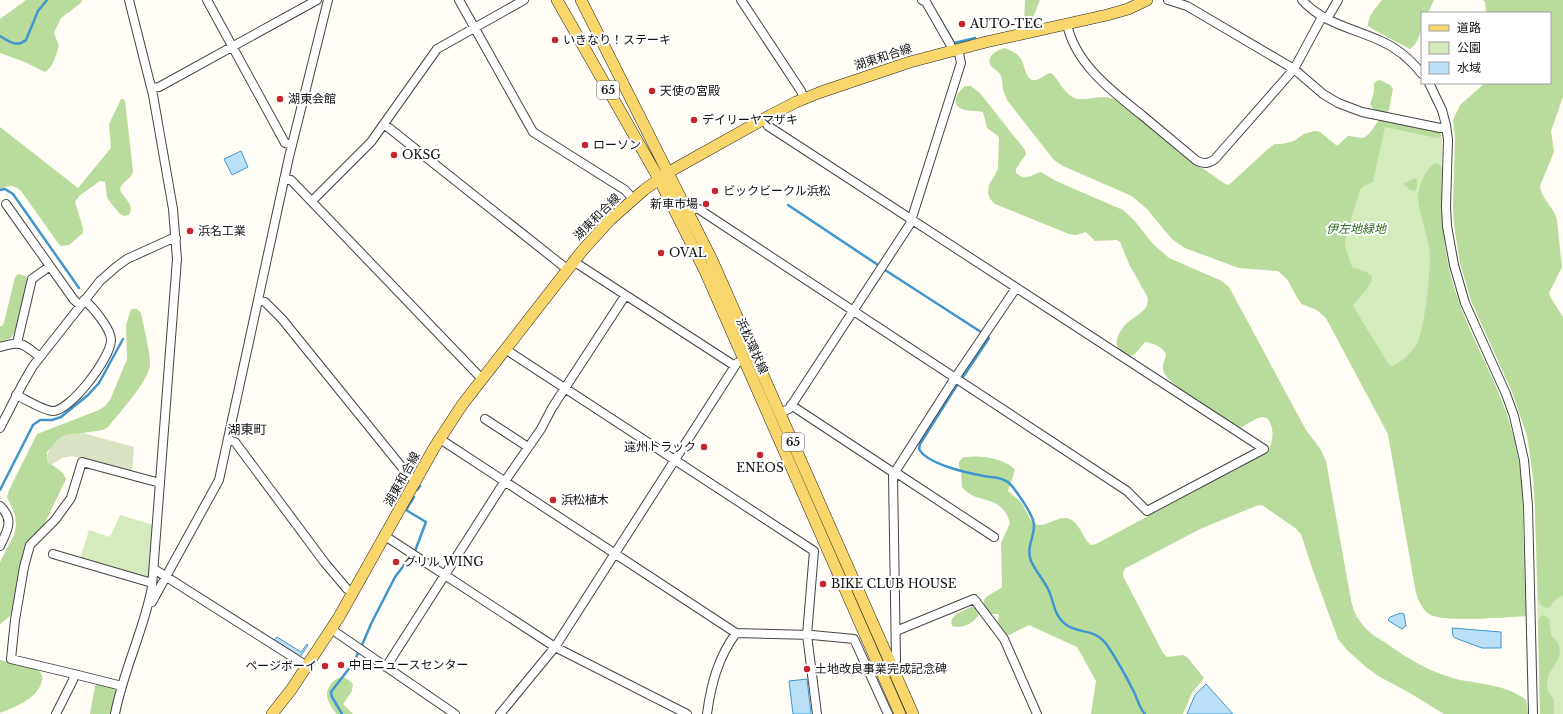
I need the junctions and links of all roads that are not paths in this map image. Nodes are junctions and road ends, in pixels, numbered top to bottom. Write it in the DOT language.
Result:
graph roads {
  1 [pos="129,0"];
  2 [pos="207,0"];
  3 [pos="317,0"];
  4 [pos="328,0"];
  5 [pos="459,0"];
  6 [pos="524,0"];
  7 [pos="557,0"];
  8 [pos="741,0"];
  9 [pos="1147,0"];
  10 [pos="1168,0"];
  11 [pos="1302,0"];
  12 [pos="1338,0"];
  13 [pos="924,1"];
  14 [pos="585,2"];
  15 [pos="1184,2"];
  16 [pos="1324,18"];
  17 [pos="1067,24"];
  18 [pos="475,28"];
  19 [pos="232,46"];
  20 [pos="955,50"];
  21 [pos="1294,69"];
  22 [pos="1421,73"];
  23 [pos="1429,84"];
  24 [pos="152,88"];
  25 [pos="804,98"];
  26 [pos="764,119"];
  27 [pos="384,124"];
  28 [pos="1446,127"];
  29 [pos="292,145"];
  30 [pos="669,172"];
  31 [pos="284,178"];
  32 [pos="659,179"];
  33 [pos="633,199"];
  34 [pos="312,201"];
  35 [pos="6,204"];
  36 [pos="689,212"];
  37 [pos="912,220"];
  38 [pos="176,238"];
  39 [pos="570,265"];
  40 [pos="50,266"];
  41 [pos="1016,288"];
  42 [pos="625,296"];
  43 [pos="258,300"];
  44 [pos="82,302"];
  45 [pos="854,311"];
  46 [pos="17,343"];
  47 [pos="0,346"];
  48 [pos="505,349"];
  49 [pos="40,357"];
  50 [pos="739,363"];
  51 [pos="955,378"];
  52 [pos="482,379"];
  53 [pos="564,388"];
  54 [pos="16,395"];
  55 [pos="791,405"];
  56 [pos="780,413"];
  57 [pos="485,419"];
  58 [pos="0,428"];
  59 [pos="440,439"];
  60 [pos="228,440"];
  61 [pos="528,447"];
  62 [pos="675,460"];
  63 [pos="895,472"];
  64 [pos="416,480"];
  65 [pos="505,481"];
  66 [pos="160,483"];
  67 [pos="0,506"];
  68 [pos="385,536"];
  69 [pos="994,537"];
  70 [pos="0,546"];
  71 [pos="615,553"];
  72 [pos="53,554"];
  73 [pos="154,569"];
  74 [pos="445,575"];
  75 [pos="166,577"];
  76 [pos="152,583"];
  77 [pos="354,592"];
  78 [pos="146,612"];
  79 [pos="331,629"];
  80 [pos="896,631"];
  81 [pos="736,633"];
  82 [pos="807,635"];
  83 [pos="555,647"];
  84 [pos="891,664"];
  85 [pos="307,666"];
  86 [pos="386,667"];
  87 [pos="880,668"];
  88 [pos="870,673"];
  89 [pos="74,674"];
  90 [pos="122,686"];
  91 [pos="56,714"];
  92 [pos="115,714"];
  93 [pos="272,714"];
  94 [pos="455,714"];
  95 [pos="500,714"];
  96 [pos="687,714"];
  97 [pos="707,714"];
  98 [pos="816,714"];
  99 [pos="888,714"];
  100 [pos="900,714"];
  101 [pos="913,714"];
  102 [pos="1037,714"];
  103 [pos="1533,714"];
  1 -- 24 [label="street"];
  2 -- 19 [label="street"];
  3 -- 19 [label="street"];
  4 -- 29 [label="street"];
  5 -- 18 [label="street"];
  6 -- 18 [label="street"];
  7 -- 32 [label="main road, 浜松環状線 / 65"];
  8 -- 25 [label="street"];
  9 -- 17 [label="main road, 湖東和合線"];
  10 -- 15 [label="street"];
  11 -- 16 [label="street"];
  12 -- 16 [label="street"];
  13 -- 20 [label="street"];
  14 -- 30 [label="main road, 浜松環状線 / 65"];
  15 -- 21 [label="street"];
  16 -- 21 [label="street"];
  16 -- 22 [label="street"];
  17 -- 20 [label="main road, 湖東和合線"];
  17 -- 21 [label="street"];
  18 -- 27 [label="street"];
  18 -- 33 [label="street"];
  19 -- 24 [label="street"];
  19 -- 29 [label="street"];
  20 -- 25 [label="main road, 湖東和合線"];
  20 -- 37 [label="street"];
  21 -- 28 [label="street"];
  23 -- 28 [label="street"];
  24 -- 38 [label="street"];
  25 -- 26 [label="main road, 湖東和合線"];
  26 -- 30 [label="main road, 湖東和合線"];
  26 -- 37 [label="street"];
  27 -- 34 [label="street"];
  27 -- 39 [label="street"];
  28 -- 103 [label="street"];
  29 -- 31 [label="street"];
  30 -- 32 [label="main road, 湖東和合線"];
  30 -- 36 [label="main road, 浜松環状線 / 65"];
  31 -- 34 [label="street"];
  31 -- 43 [label="street"];
  32 -- 33 [label="main road, 湖東和合線"];
  32 -- 50 [label="main road, 浜松環状線 / 65"];
  33 -- 39 [label="main road, 湖東和合線"];
  34 -- 52 [label="street"];
  35 -- 40 [label="street"];
  36 -- 45 [label="street"];
  36 -- 56 [label="main road, 浜松環状線 / 65"];
  37 -- 41 [label="street"];
  37 -- 45 [label="street"];
  38 -- 44 [label="street"];
  38 -- 66 [label="street"];
  39 -- 42 [label="street"];
  39 -- 48 [label="main road, 湖東和合線"];
  40 -- 44 [label="street"];
  40 -- 46 [label="street"];
  41 -- 51 [label="street"];
  41 -- 51 [label="street"];
  42 -- 50 [label="street"];
  42 -- 53 [label="street"];
  43 -- 60 [label="street"];
  43 -- 64 [label="street"];
  44 -- 49 [label="street"];
  44 -- 54 [label="street"];
  45 -- 51 [label="street"];
  45 -- 55 [label="street"];
  46 -- 47 [label="street"];
  46 -- 49 [label="street"];
  48 -- 52 [label="main road, 湖東和合線"];
  48 -- 53 [label="street"];
  49 -- 54 [label="street"];
  50 -- 62 [label="street"];
  50 -- 87 [label="main road, 浜松環状線 / 65"];
  51 -- 63 [label="street"];
  52 -- 59 [label="main road, 湖東和合線"];
  53 -- 61 [label="street"];
  53 -- 62 [label="street"];
  54 -- 58 [label="street"];
  55 -- 56 [label="street"];
  55 -- 63 [label="street"];
  56 -- 84 [label="main road, 浜松環状線 / 65"];
  57 -- 61 [label="street"];
  59 -- 64 [label="main road, 湖東和合線"];
  59 -- 65 [label="street"];
  60 -- 75 [label="street"];
  60 -- 77 [label="street"];
  61 -- 65 [label="street"];
  62 -- 71 [label="street"];
  62 -- 82 [label="street"];
  63 -- 69 [label="street"];
  63 -- 80 [label="street"];
  64 -- 68 [label="main road, 湖東和合線"];
  65 -- 71 [label="street"];
  65 -- 74 [label="street"];
  66 -- 73 [label="street"];
  66 -- 89 [label="street"];
  67 -- 70 [label="street"];
  68 -- 74 [label="street"];
  68 -- 77 [label="main road, 湖東和合線"];
  71 -- 81 [label="street"];
  71 -- 83 [label="street"];
  72 -- 76 [label="street"];
  73 -- 75 [label="street"];
  73 -- 76 [label="street"];
  74 -- 83 [label="street"];
  74 -- 86 [label="street"];
  75 -- 78 [label="street"];
  75 -- 85 [label="street"];
  76 -- 78 [label="street"];
  77 -- 79 [label="main road, 湖東和合線"];
  78 -- 90 [label="street"];
  79 -- 85 [label="main road, 湖東和合線"];
  79 -- 86 [label="street"];
  80 -- 84 [label="street"];
  80 -- 102 [label="street"];
  81 -- 82 [label="street"];
  81 -- 97 [label="street"];
  82 -- 88 [label="street"];
  82 -- 98 [label="street"];
  83 -- 95 [label="street"];
  83 -- 96 [label="street"];
  84 -- 87 [label="street"];
  84 -- 101 [label="main road, 浜松環状線 / 65"];
  85 -- 93 [label="main road, 湖東和合線"];
  86 -- 94 [label="street"];
  87 -- 88 [label="street"];
  87 -- 100 [label="main road, 浜松環状線 / 65"];
  88 -- 99 [label="street"];
  89 -- 90 [label="street"];
  89 -- 91 [label="street"];
  90 -- 92 [label="street"];
}
